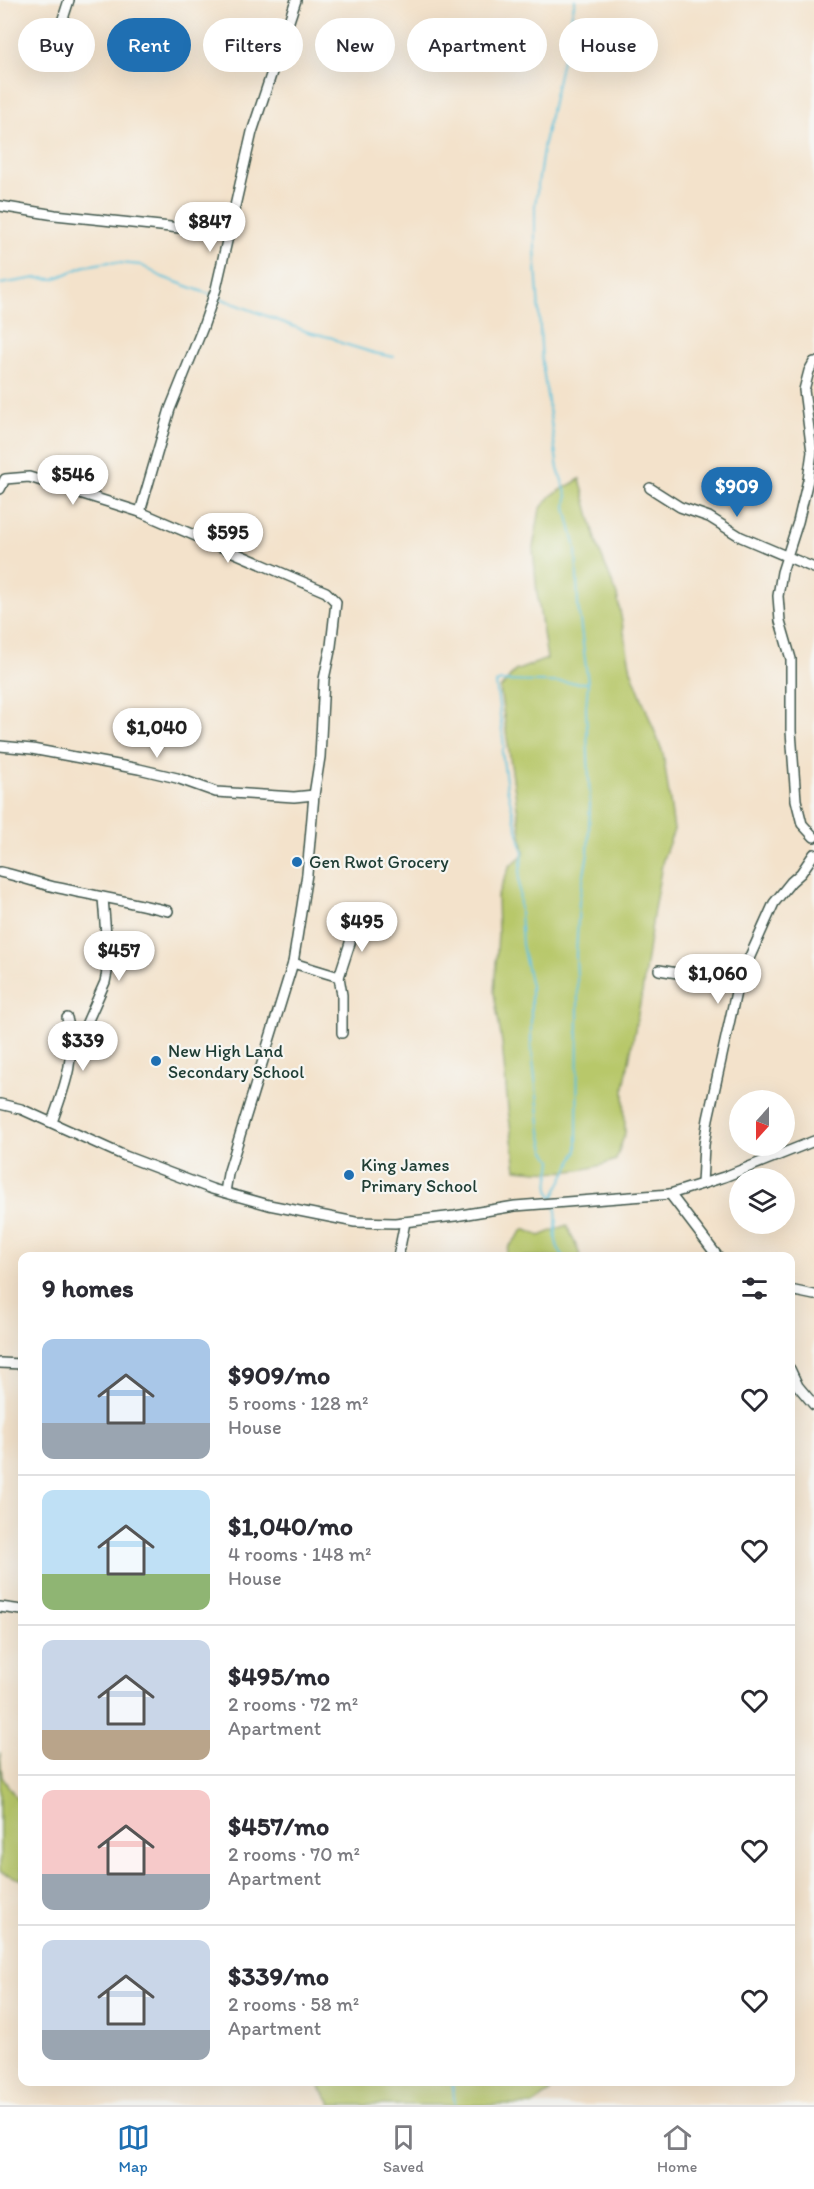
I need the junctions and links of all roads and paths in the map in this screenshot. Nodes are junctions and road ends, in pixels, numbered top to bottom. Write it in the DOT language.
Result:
graph roads {
  1 [pos="69,0"];
  2 [pos="296,0"];
  3 [pos="63,18"];
  4 [pos="0,206"];
  5 [pos="228,233"];
  6 [pos="814,362"];
  7 [pos="650,488"];
  8 [pos="0,489"];
  9 [pos="140,512"];
  10 [pos="787,557"];
  11 [pos="814,568"];
  12 [pos="0,746"];
  13 [pos="314,795"];
  14 [pos="814,837"];
  15 [pos="814,854"];
  16 [pos="0,872"];
  17 [pos="103,898"];
  18 [pos="168,911"];
  19 [pos="352,920"];
  20 [pos="293,963"];
  21 [pos="660,970"];
  22 [pos="339,977"];
  23 [pos="738,983"];
  24 [pos="67,1018"];
  25 [pos="342,1033"];
  26 [pos="71,1047"];
  27 [pos="0,1104"];
  28 [pos="52,1122"];
  29 [pos="814,1141"];
  30 [pos="702,1184"];
  31 [pos="225,1192"];
  32 [pos="670,1194"];
  33 [pos="405,1222"];
  34 [pos="399,1252"];
  35 [pos="714,1252"];
  36 [pos="795,1291"];
  37 [pos="814,1295"];
  38 [pos="0,1364"];
  39 [pos="18,1364"];
  40 [pos="795,1388"];
  41 [pos="814,1405"];
  42 [pos="0,1607"];
  43 [pos="18,1609"];
  1 -- 3 [label="street"];
  2 -- 5 [label="street"];
  4 -- 5 [label="street"];
  5 -- 9 [label="street"];
  6 -- 10 [label="street"];
  7 -- 10 [label="street"];
  8 -- 9 [label="street"];
  9 -- 13 [label="street"];
  10 -- 11 [label="street"];
  10 -- 14 [label="street"];
  12 -- 13 [label="street"];
  13 -- 20 [label="street"];
  15 -- 23 [label="street"];
  16 -- 17 [label="street"];
  17 -- 18 [label="street"];
  17 -- 26 [label="street"];
  19 -- 22 [label="street"];
  20 -- 22 [label="street"];
  20 -- 31 [label="street"];
  21 -- 23 [label="street"];
  22 -- 25 [label="street"];
  23 -- 30 [label="street"];
  24 -- 26 [label="street"];
  26 -- 28 [label="street"];
  27 -- 28 [label="street"];
  28 -- 31 [label="street"];
  29 -- 30 [label="street"];
  30 -- 32 [label="street"];
  31 -- 33 [label="street"];
  32 -- 33 [label="street"];
  32 -- 35 [label="street"];
  33 -- 34 [label="street"];
  36 -- 37 [label="street"];
  38 -- 39 [label="street"];
  40 -- 41 [label="street"];
  42 -- 43 [label="street"];
}
